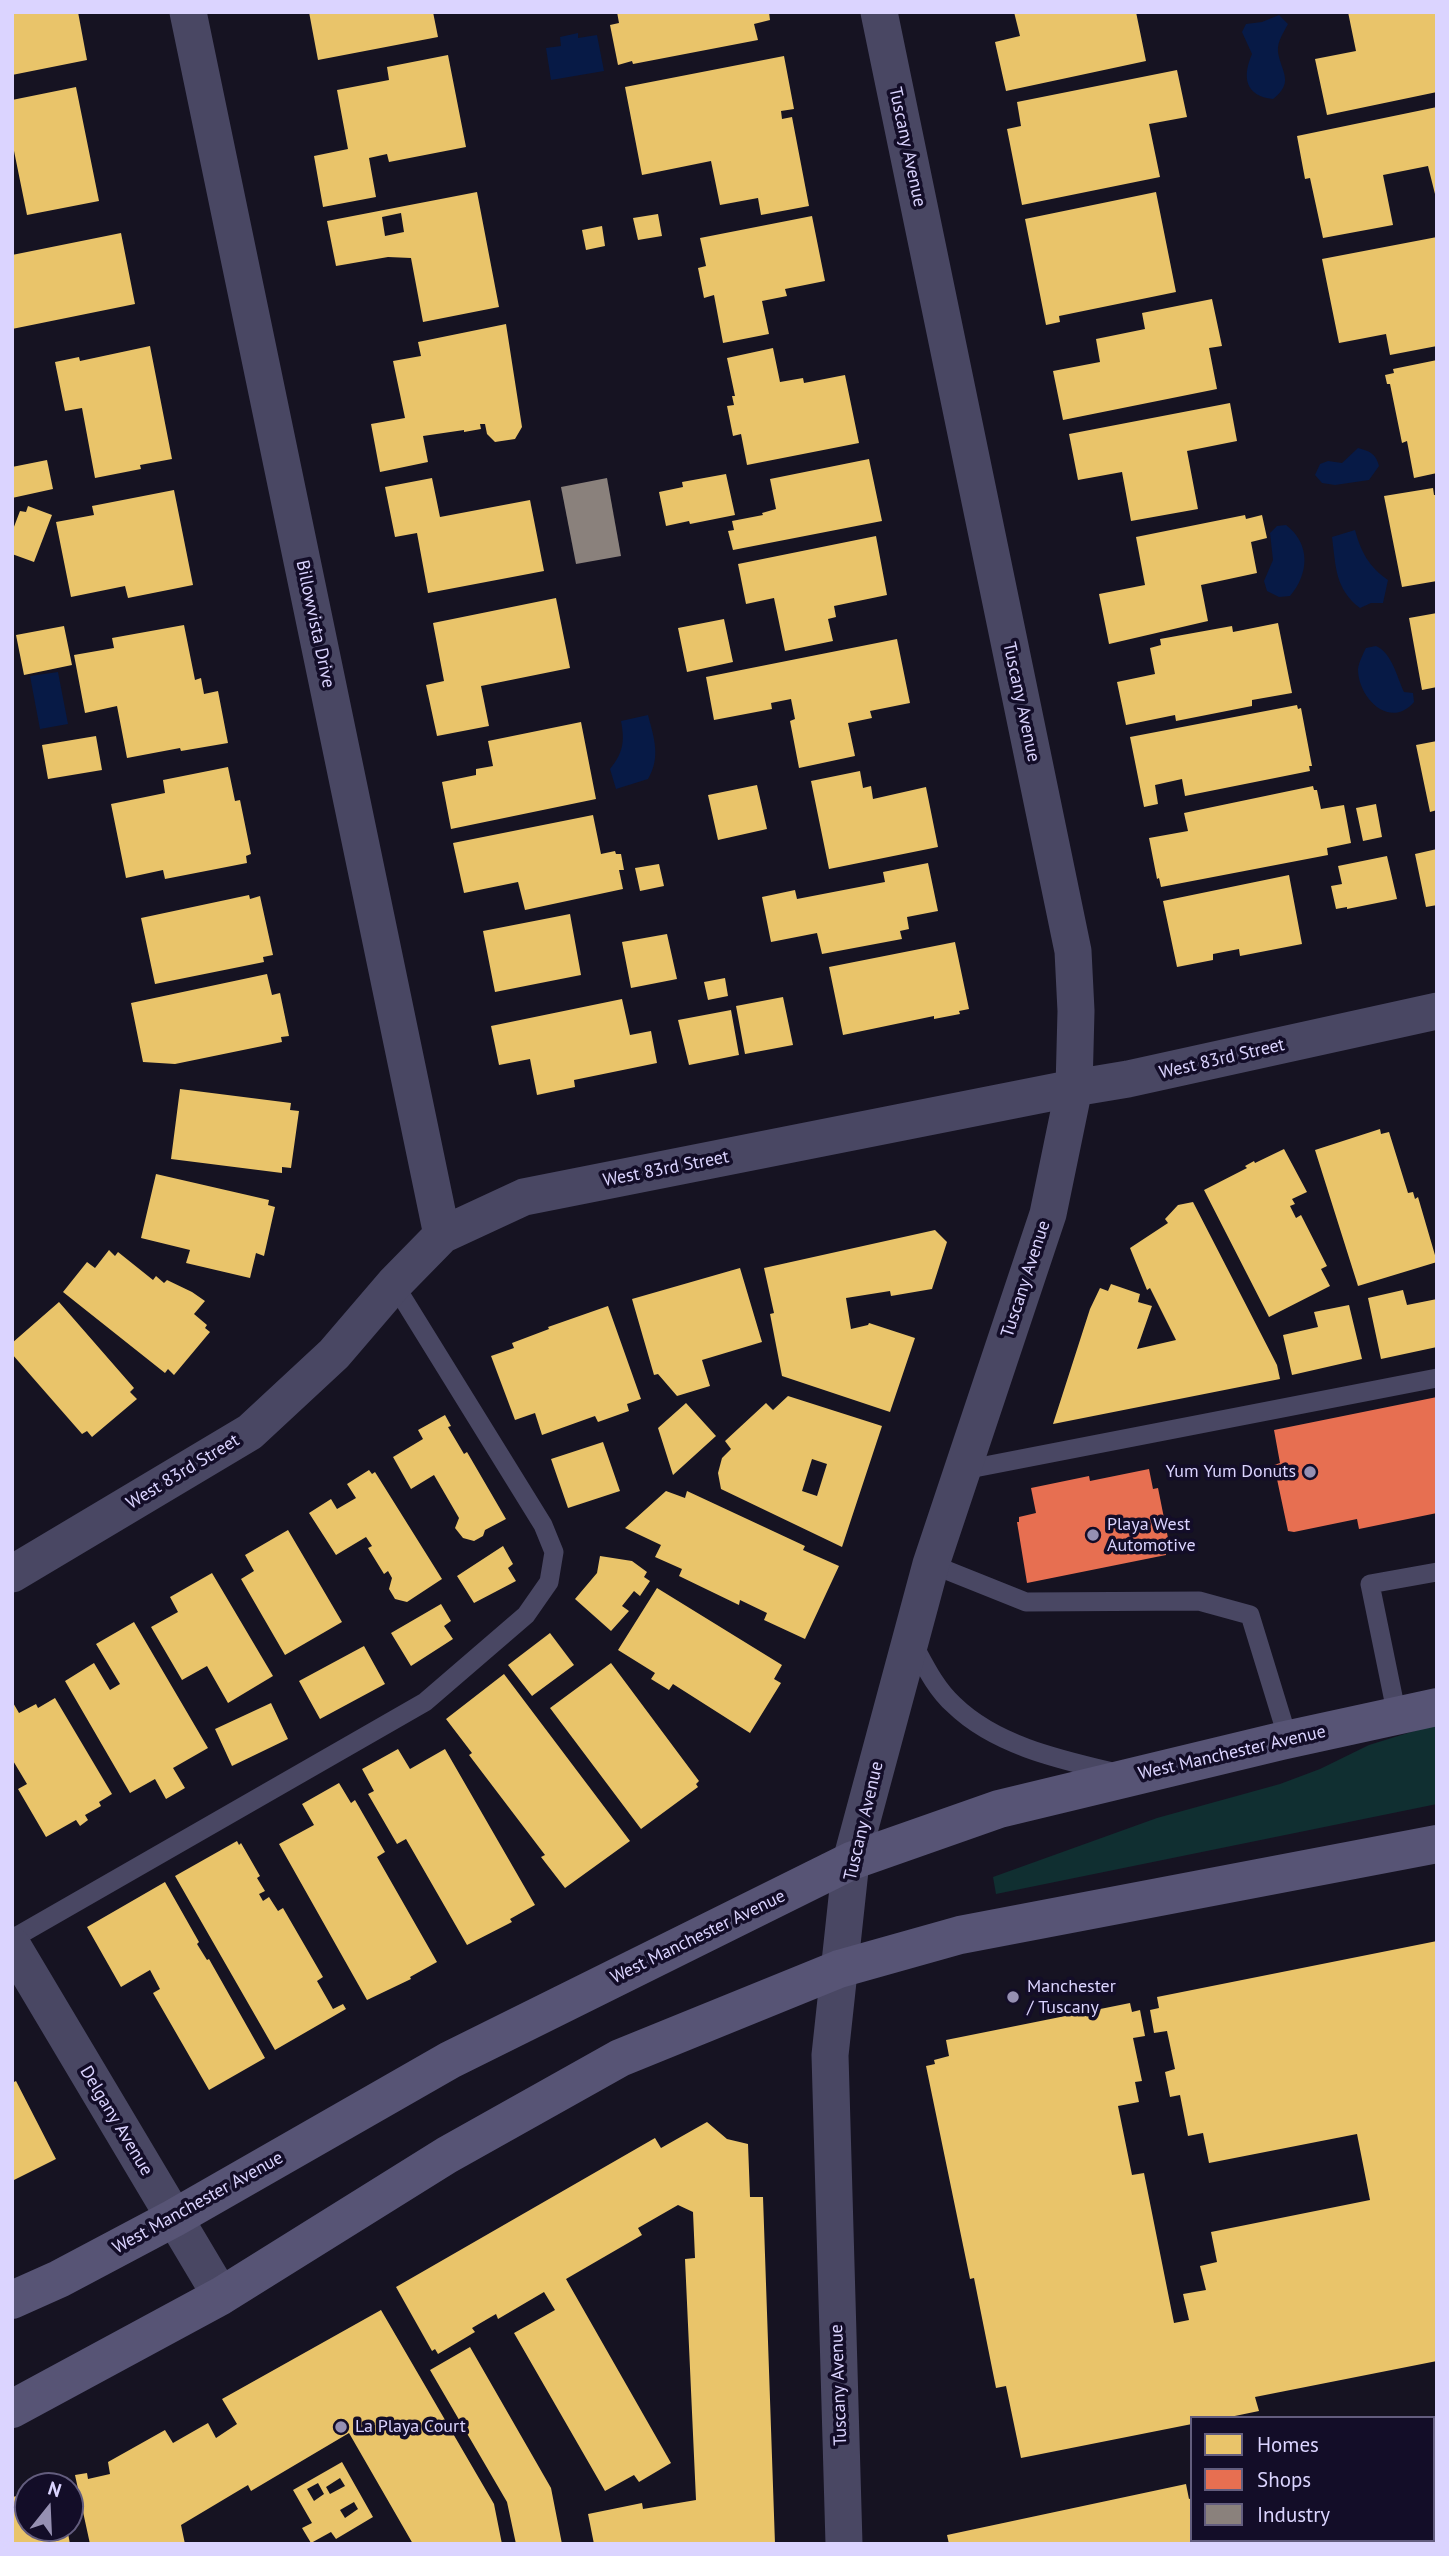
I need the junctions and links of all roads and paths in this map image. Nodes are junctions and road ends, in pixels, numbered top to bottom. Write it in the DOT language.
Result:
graph roads {
  1 [pos="188,12"];
  2 [pos="879,12"];
  3 [pos="1437,1011"];
  4 [pos="1074,1088"];
  5 [pos="442,1235"];
  6 [pos="394,1284"];
  7 [pos="1437,1378"];
  8 [pos="964,1471"];
  9 [pos="931,1564"];
  10 [pos="1437,1572"];
  11 [pos="12,1574"];
  12 [pos="912,1642"];
  13 [pos="1437,1707"];
  14 [pos="1398,1716"];
  15 [pos="1289,1739"];
  16 [pos="1132,1776"];
  17 [pos="1437,1844"];
  18 [pos="851,1861"];
  19 [pos="12,1939"];
  20 [pos="12,1945"];
  21 [pos="839,1969"];
  22 [pos="174,2218"];
  23 [pos="221,2295"];
  24 [pos="12,2300"];
  25 [pos="12,2409"];
  26 [pos="844,2544"];
  1 -- 5 [label="street, Billowvista Drive"];
  2 -- 4 [label="street, Tuscany Avenue"];
  3 -- 4 [label="street, West 83rd Street"];
  4 -- 5 [label="street, West 83rd Street"];
  4 -- 8 [label="street, Tuscany Avenue"];
  5 -- 6 [label="street, West 83rd Street"];
  6 -- 11 [label="street, West 83rd Street"];
  6 -- 19 [label="lane"];
  7 -- 8 [label="lane"];
  8 -- 9 [label="street, Tuscany Avenue"];
  9 -- 12 [label="street, Tuscany Avenue"];
  9 -- 15 [label="lane"];
  10 -- 14 [label="lane"];
  12 -- 16 [label="lane"];
  12 -- 18 [label="street, Tuscany Avenue"];
  13 -- 14 [label="main road, West Manchester Avenue"];
  14 -- 15 [label="main road, West Manchester Avenue"];
  15 -- 16 [label="main road, West Manchester Avenue"];
  16 -- 18 [label="main road, West Manchester Avenue"];
  17 -- 21 [label="main road"];
  18 -- 21 [label="street, Tuscany Avenue"];
  18 -- 22 [label="main road, West Manchester Avenue"];
  20 -- 22 [label="street, Delgany Avenue"];
  21 -- 23 [label="main road"];
  21 -- 26 [label="street, Tuscany Avenue"];
  22 -- 23 [label="street, Delgany Avenue"];
  22 -- 24 [label="main road, West Manchester Avenue"];
  23 -- 25 [label="main road"];
}
